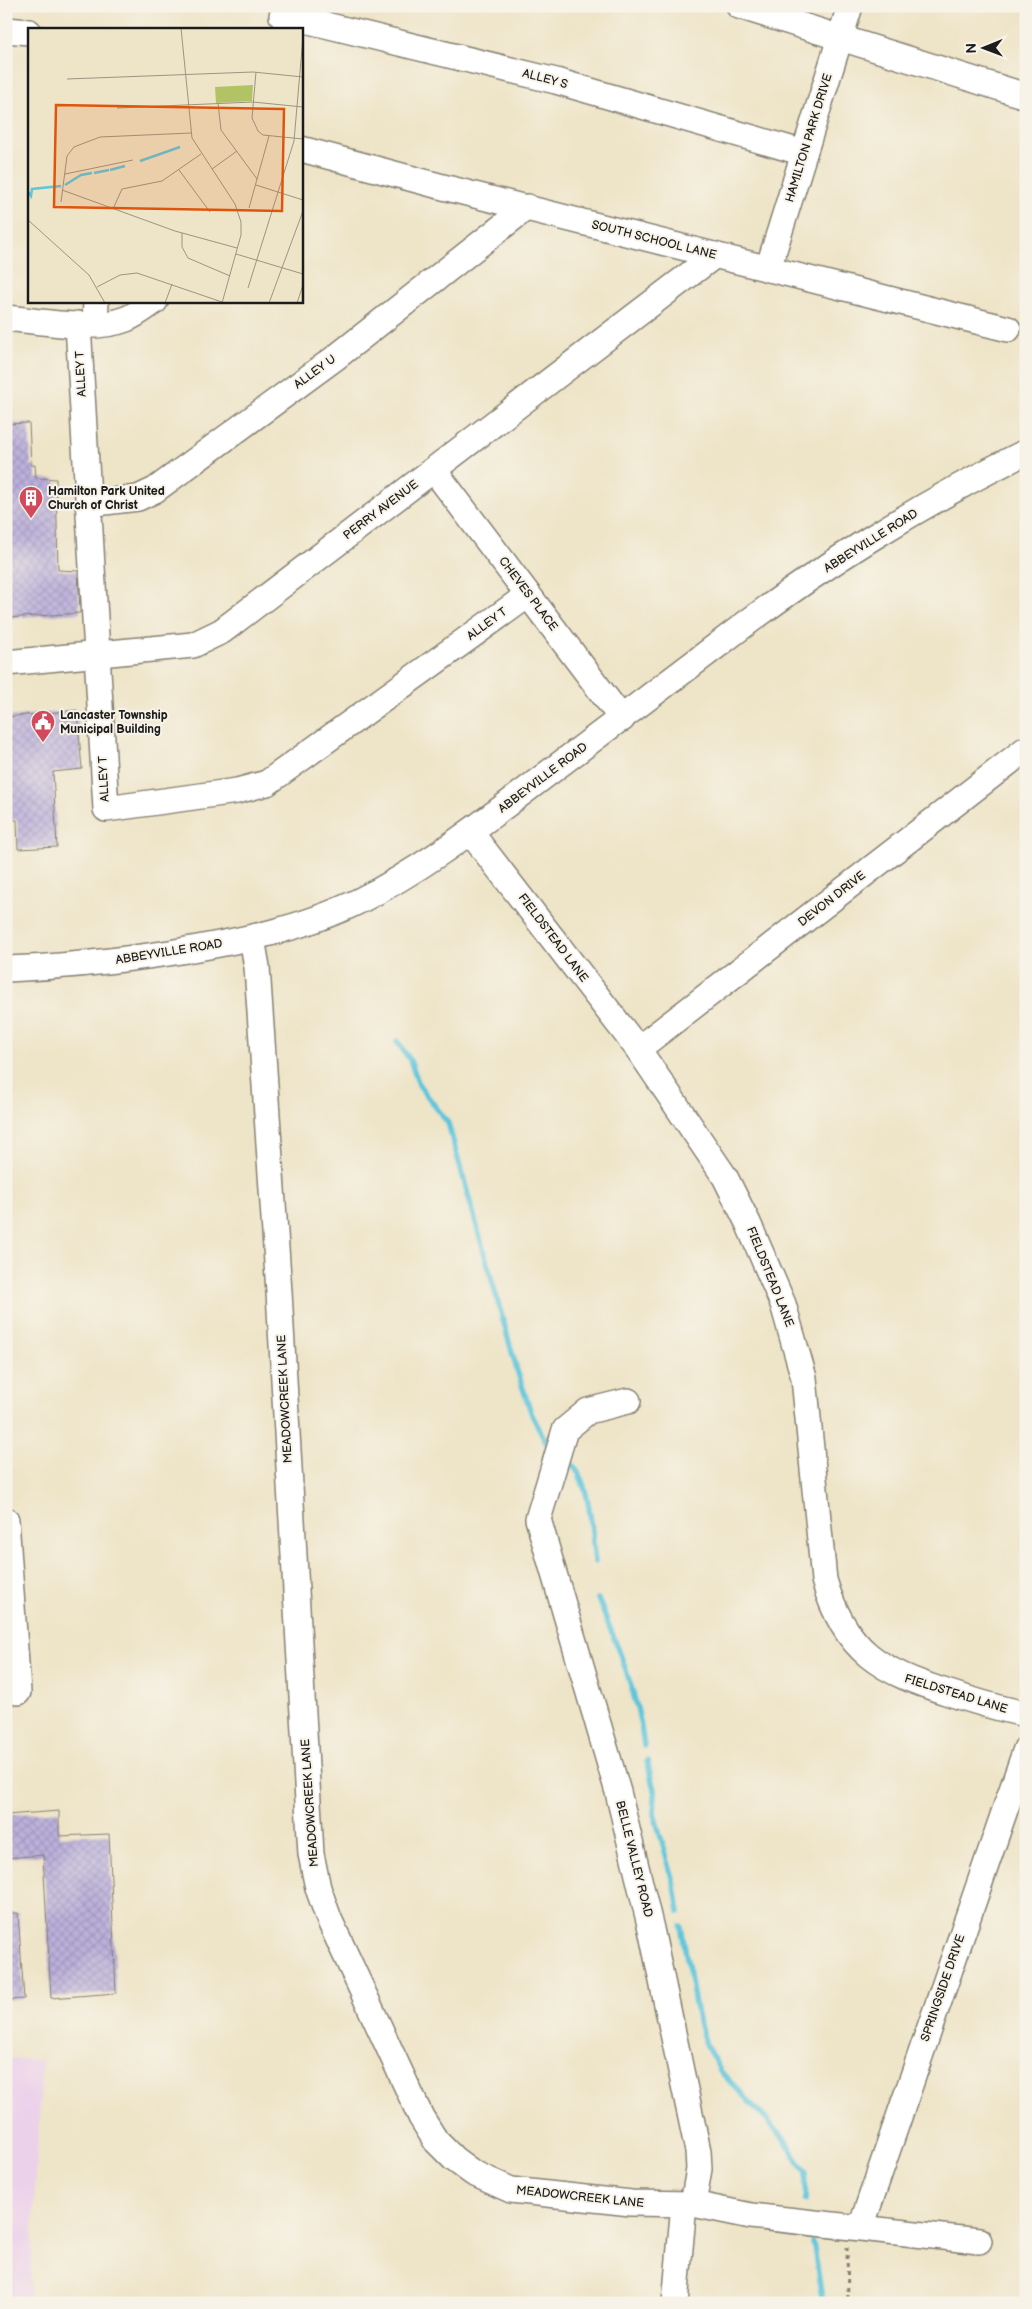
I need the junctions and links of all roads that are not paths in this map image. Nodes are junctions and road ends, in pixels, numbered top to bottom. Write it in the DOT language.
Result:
graph roads {
  1 [pos="739,6"];
  2 [pos="850,6"];
  3 [pos="282,17"];
  4 [pos="6,30"];
  5 [pos="28,32"];
  6 [pos="839,39"];
  7 [pos="1026,96"];
  8 [pos="302,149"];
  9 [pos="804,153"];
  10 [pos="527,208"];
  11 [pos="715,255"];
  12 [pos="768,269"];
  13 [pos="153,302"];
  14 [pos="90,316"];
  15 [pos="6,318"];
  16 [pos="1008,329"];
  17 [pos="1026,452"];
  18 [pos="434,470"];
  19 [pos="88,504"];
  20 [pos="528,594"];
  21 [pos="98,655"];
  22 [pos="6,663"];
  23 [pos="622,718"];
  24 [pos="1026,748"];
  25 [pos="471,834"];
  26 [pos="252,938"];
  27 [pos="6,970"];
  28 [pos="638,1049"];
  29 [pos="628,1401"];
  30 [pos="6,1520"];
  31 [pos="18,1692"];
  32 [pos="1026,1714"];
  33 [pos="1026,1749"];
  34 [pos="688,2204"];
  35 [pos="861,2227"];
  36 [pos="978,2241"];
  37 [pos="676,2303"];
  1 -- 6 [label="street"];
  2 -- 6 [label="street, HAMILTON PARK DRIVE"];
  3 -- 9 [label="street, ALLEY S"];
  4 -- 5 [label="street"];
  6 -- 7 [label="street"];
  6 -- 9 [label="street, HAMILTON PARK DRIVE"];
  8 -- 10 [label="street, SOUTH SCHOOL LANE"];
  9 -- 12 [label="street, HAMILTON PARK DRIVE"];
  10 -- 11 [label="street, SOUTH SCHOOL LANE"];
  10 -- 19 [label="street, ALLEY U"];
  11 -- 12 [label="street, SOUTH SCHOOL LANE"];
  11 -- 18 [label="street, PERRY AVENUE"];
  12 -- 16 [label="street, SOUTH SCHOOL LANE"];
  13 -- 14 [label="street"];
  14 -- 15 [label="street"];
  14 -- 19 [label="street, ALLEY T"];
  17 -- 23 [label="street, ABBEYVILLE ROAD"];
  18 -- 20 [label="street, CHEVES PLACE"];
  18 -- 21 [label="street, PERRY AVENUE"];
  19 -- 21 [label="street, ALLEY T"];
  20 -- 21 [label="street, ALLEY T"];
  20 -- 23 [label="street, CHEVES PLACE"];
  21 -- 22 [label="street, PERRY AVENUE"];
  23 -- 25 [label="street, ABBEYVILLE ROAD"];
  24 -- 28 [label="street, DEVON DRIVE"];
  25 -- 26 [label="street, ABBEYVILLE ROAD"];
  25 -- 28 [label="street, FIELDSTEAD LANE"];
  26 -- 27 [label="street, ABBEYVILLE ROAD"];
  26 -- 34 [label="street, MEADOWCREEK LANE"];
  28 -- 32 [label="street, FIELDSTEAD LANE"];
  29 -- 34 [label="street, BELLE VALLEY ROAD"];
  30 -- 31 [label="street"];
  33 -- 35 [label="street, SPRINGSIDE DRIVE"];
  34 -- 35 [label="street, MEADOWCREEK LANE"];
  34 -- 37 [label="street, BELLE VALLEY ROAD"];
  35 -- 36 [label="street, MEADOWCREEK LANE"];
}
